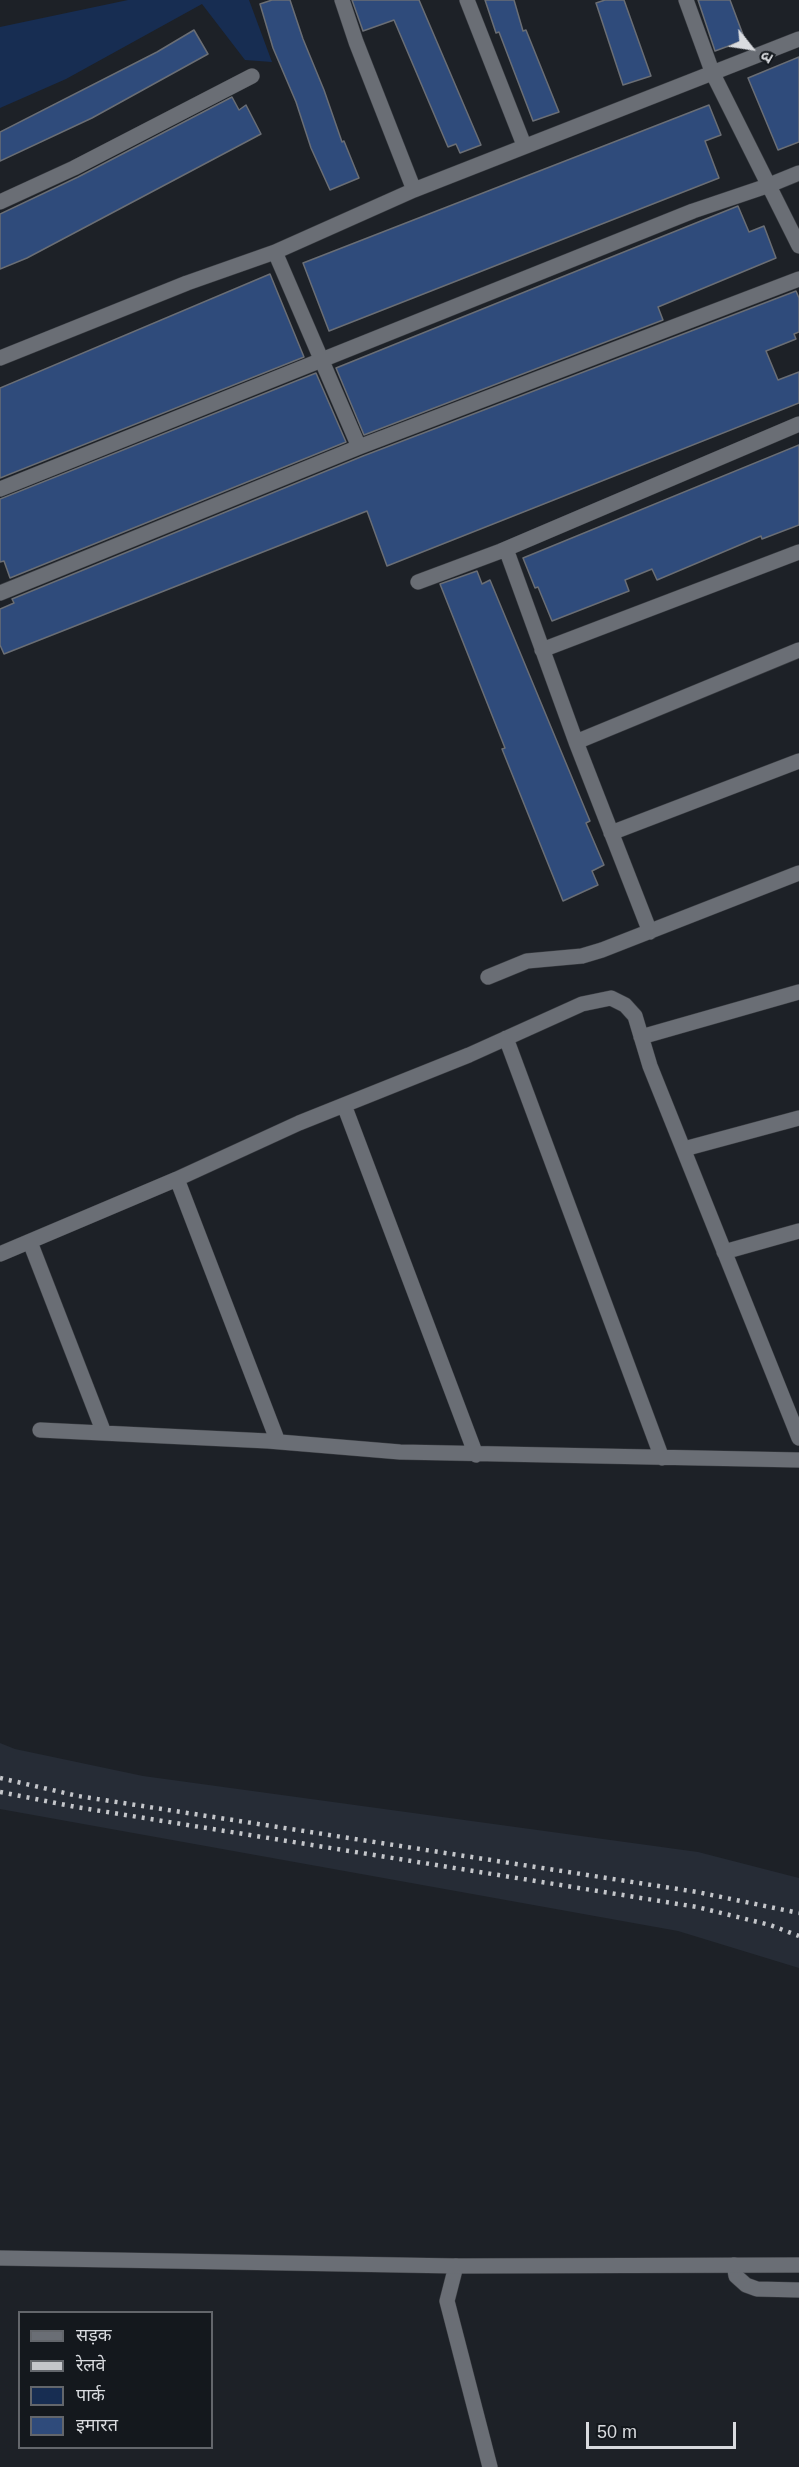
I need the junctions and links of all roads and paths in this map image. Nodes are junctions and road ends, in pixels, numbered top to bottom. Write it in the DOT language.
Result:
graph roads {
  1 [pos="342,0"];
  2 [pos="467,0"];
  3 [pos="686,0"];
  4 [pos="799,39"];
  5 [pos="713,74"];
  6 [pos="252,76"];
  7 [pos="524,145"];
  8 [pos="799,172"];
  9 [pos="768,186"];
  10 [pos="414,190"];
  11 [pos="0,202"];
  12 [pos="799,246"];
  13 [pos="275,252"];
  14 [pos="799,279"];
  15 [pos="0,358"];
  16 [pos="322,360"];
  17 [pos="799,424"];
  18 [pos="358,447"];
  19 [pos="0,489"];
  20 [pos="506,549"];
  21 [pos="799,552"];
  22 [pos="418,582"];
  23 [pos="0,593"];
  24 [pos="542,650"];
  25 [pos="799,650"];
  26 [pos="576,742"];
  27 [pos="799,761"];
  28 [pos="611,833"];
  29 [pos="799,873"];
  30 [pos="650,932"];
  31 [pos="488,977"];
  32 [pos="799,992"];
  33 [pos="642,1037"];
  34 [pos="506,1038"];
  35 [pos="344,1105"];
  36 [pos="799,1118"];
  37 [pos="684,1149"];
  38 [pos="177,1179"];
  39 [pos="799,1232"];
  40 [pos="30,1242"];
  41 [pos="724,1252"];
  42 [pos="0,1254"];
  43 [pos="40,1430"];
  44 [pos="104,1433"];
  45 [pos="799,1438"];
  46 [pos="278,1442"];
  47 [pos="476,1455"];
  48 [pos="662,1458"];
  49 [pos="799,1460"];
  50 [pos="0,2258"];
  51 [pos="734,2265"];
  52 [pos="799,2265"];
  53 [pos="456,2266"];
  54 [pos="799,2290"];
  55 [pos="490,2467"];
  1 -- 10 [label="street"];
  2 -- 7 [label="street"];
  3 -- 5 [label="street"];
  4 -- 5 [label="street"];
  5 -- 7 [label="street"];
  5 -- 9 [label="street"];
  6 -- 11 [label="street"];
  7 -- 10 [label="street"];
  8 -- 9 [label="street"];
  9 -- 12 [label="street"];
  9 -- 16 [label="street"];
  10 -- 13 [label="street"];
  13 -- 15 [label="street"];
  13 -- 16 [label="street"];
  14 -- 18 [label="street"];
  16 -- 18 [label="street"];
  16 -- 19 [label="street"];
  17 -- 20 [label="street"];
  18 -- 23 [label="street"];
  20 -- 22 [label="street"];
  20 -- 24 [label="street"];
  21 -- 24 [label="street"];
  24 -- 26 [label="street"];
  25 -- 26 [label="street"];
  26 -- 28 [label="street"];
  27 -- 28 [label="street"];
  28 -- 30 [label="street"];
  29 -- 30 [label="street"];
  30 -- 31 [label="street"];
  32 -- 33 [label="street"];
  33 -- 34 [label="street"];
  33 -- 37 [label="street"];
  34 -- 35 [label="street"];
  34 -- 48 [label="street"];
  35 -- 38 [label="street"];
  35 -- 47 [label="street"];
  36 -- 37 [label="street"];
  37 -- 41 [label="street"];
  38 -- 40 [label="street"];
  38 -- 46 [label="street"];
  39 -- 41 [label="street"];
  40 -- 42 [label="street"];
  40 -- 44 [label="street"];
  41 -- 45 [label="street"];
  43 -- 44 [label="street"];
  44 -- 46 [label="street"];
  46 -- 47 [label="street"];
  47 -- 48 [label="street"];
  48 -- 49 [label="street"];
  50 -- 53 [label="street"];
  51 -- 52 [label="street"];
  51 -- 53 [label="street"];
  51 -- 54 [label="street"];
  53 -- 55 [label="street"];
}
